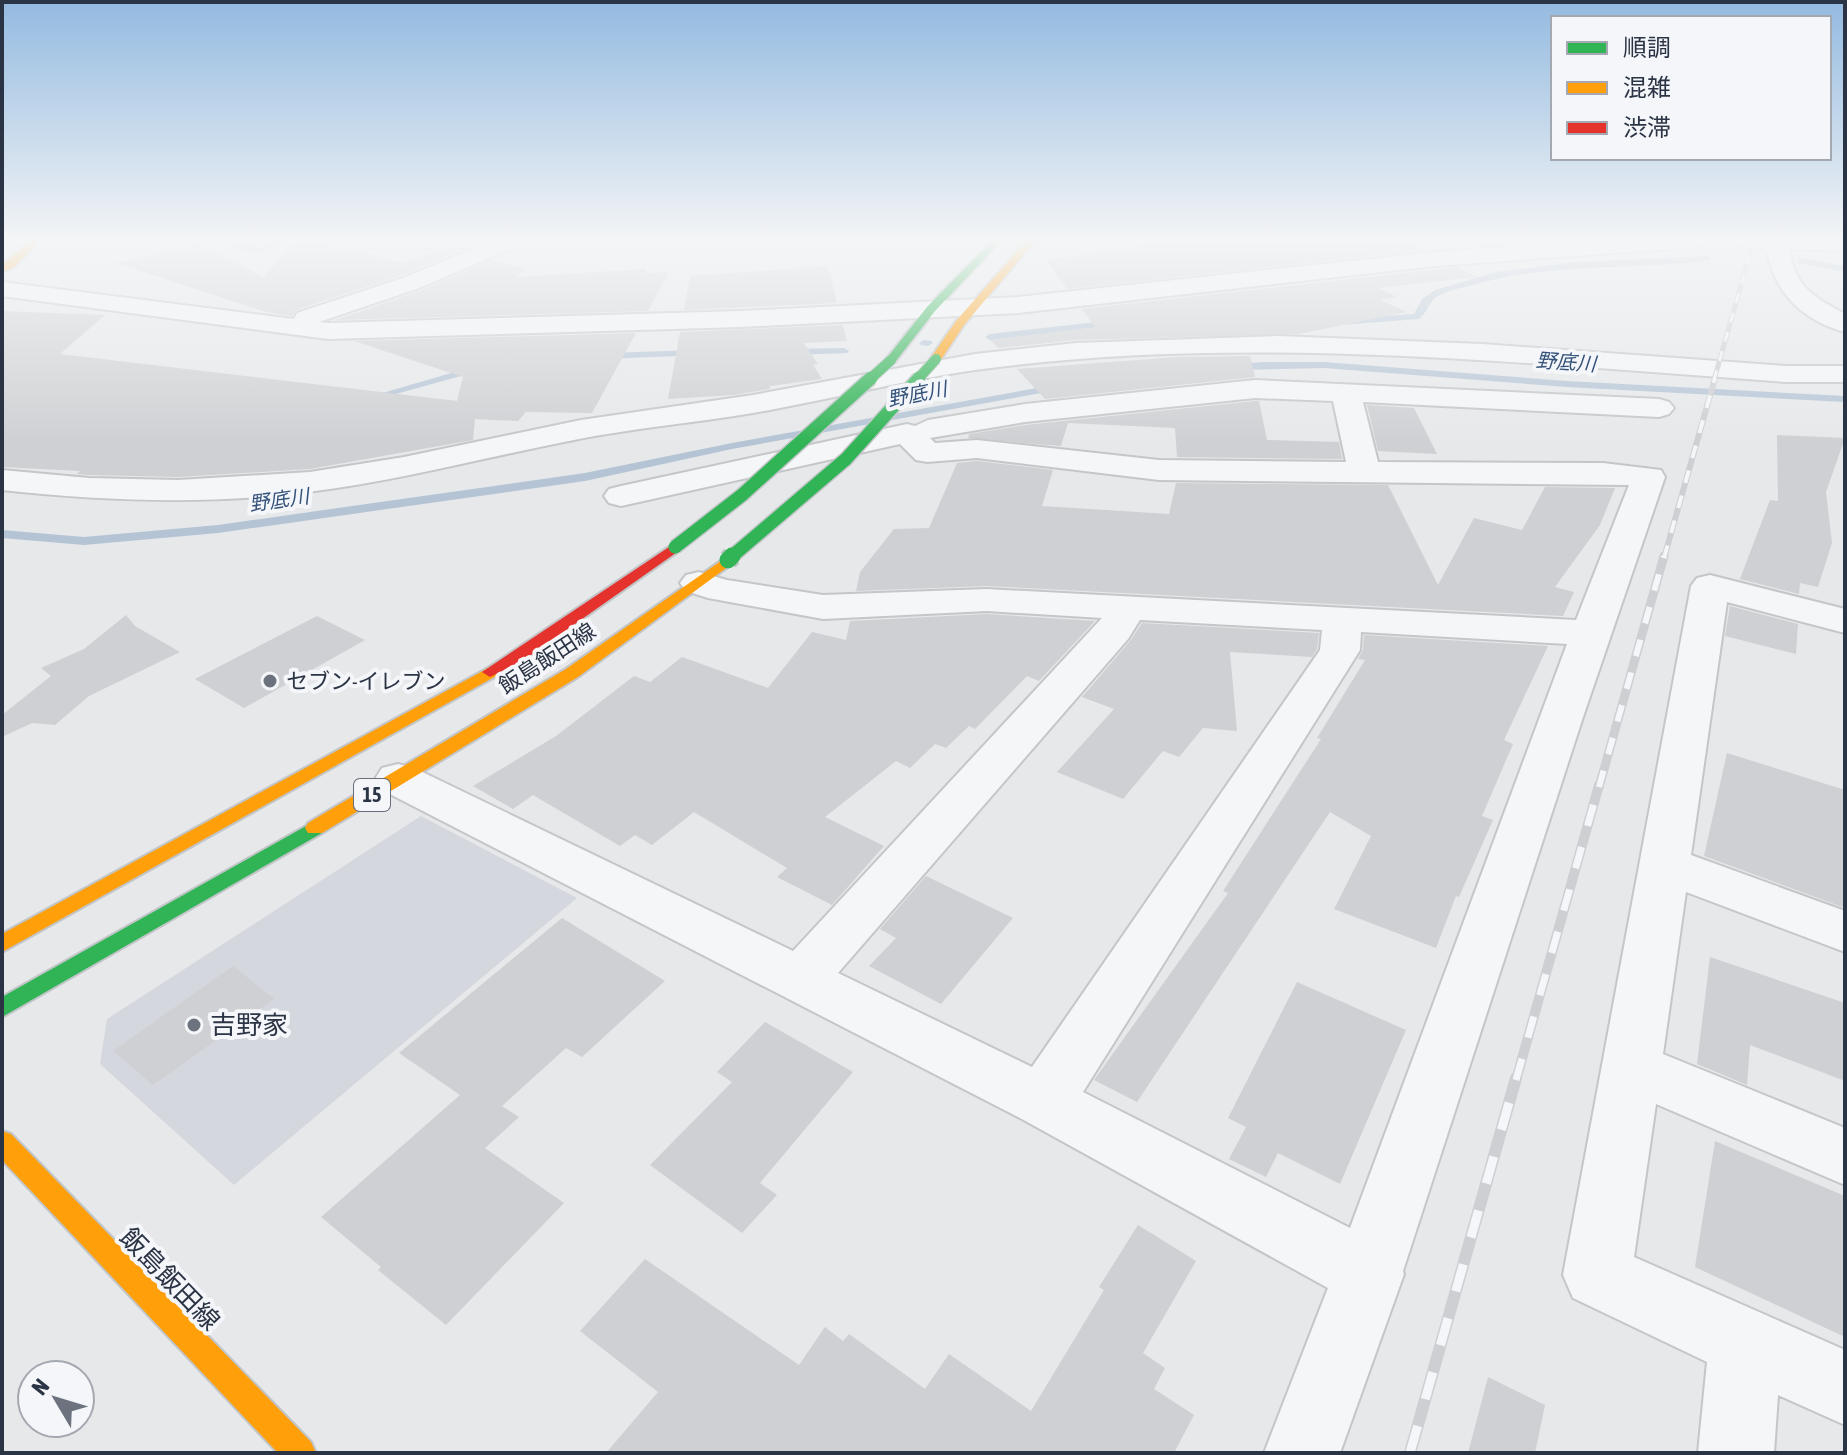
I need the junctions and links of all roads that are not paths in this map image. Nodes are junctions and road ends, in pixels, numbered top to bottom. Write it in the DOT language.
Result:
graph roads {
  1 [pos="145,308"];
  2 [pos="336,308"];
  3 [pos="944,308"];
  4 [pos="975,308"];
  5 [pos="1815,308"];
  6 [pos="931,309"];
  7 [pos="1845,324"];
  8 [pos="281,326"];
  9 [pos="1845,374"];
  10 [pos="1346,392"];
  11 [pos="1659,408"];
  12 [pos="907,433"];
  13 [pos="1365,473"];
  14 [pos="2,480"];
  15 [pos="621,496"];
  16 [pos="713,572"];
  17 [pos="1129,606"];
  18 [pos="1342,620"];
  19 [pos="1845,621"];
  20 [pos="1589,633"];
  21 [pos="398,779"];
  22 [pos="1664,864"];
  23 [pos="1845,932"];
  24 [pos="2,944"];
  25 [pos="801,979"];
  26 [pos="2,1008"];
  27 [pos="1629,1066"];
  28 [pos="1041,1100"];
  29 [pos="2,1142"];
  30 [pos="1845,1157"];
  31 [pos="1370,1274"];
  32 [pos="1745,1343"];
  33 [pos="1845,1388"];
  34 [pos="300,1453"];
  35 [pos="1302,1453"];
  36 [pos="1736,1453"];
  1 -- 8 [label="street"];
  2 -- 8 [label="street"];
  3 -- 6 [label="street"];
  4 -- 16 [label="main road, 飯島飯田線 / 15, bridge"];
  5 -- 7 [label="street"];
  6 -- 8 [label="street"];
  6 -- 24 [label="main road, 飯島飯田線 / 15, bridge"];
  9 -- 14 [label="street"];
  10 -- 11 [label="street"];
  10 -- 12 [label="street"];
  10 -- 13 [label="street"];
  12 -- 13 [label="street"];
  12 -- 15 [label="street"];
  13 -- 20 [label="street"];
  16 -- 17 [label="street"];
  16 -- 21 [label="main road, 飯島飯田線 / 15"];
  17 -- 18 [label="street"];
  17 -- 25 [label="street"];
  18 -- 20 [label="street"];
  18 -- 28 [label="street"];
  19 -- 22 [label="street"];
  20 -- 31 [label="street"];
  21 -- 25 [label="street"];
  21 -- 26 [label="main road, 飯島飯田線 / 15"];
  22 -- 23 [label="street"];
  22 -- 27 [label="street"];
  25 -- 28 [label="street"];
  27 -- 30 [label="street"];
  27 -- 32 [label="street"];
  28 -- 31 [label="street"];
  29 -- 34 [label="main road, 飯島飯田線"];
  31 -- 35 [label="street"];
  32 -- 33 [label="street"];
  32 -- 36 [label="street"];
}
